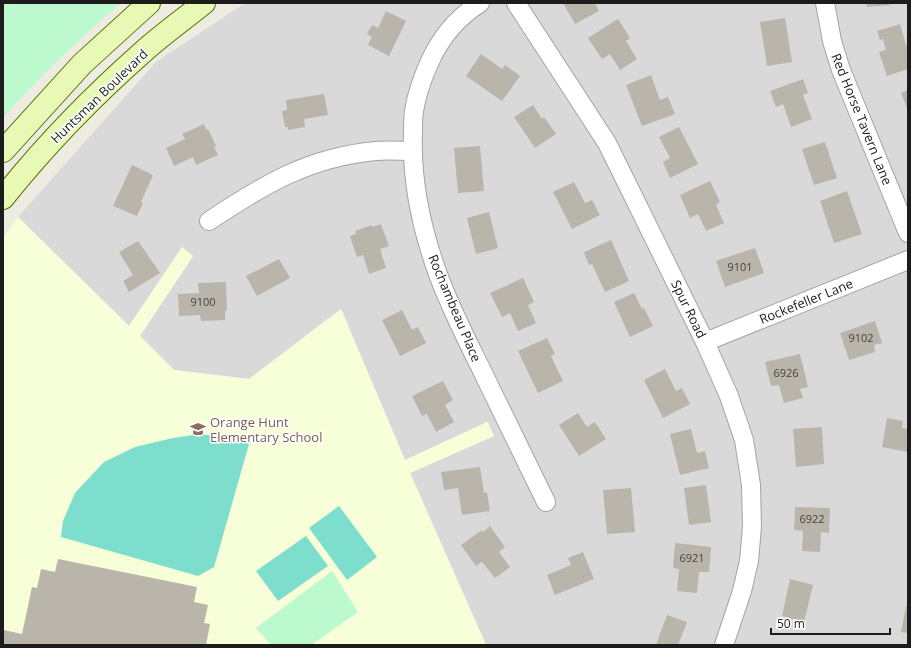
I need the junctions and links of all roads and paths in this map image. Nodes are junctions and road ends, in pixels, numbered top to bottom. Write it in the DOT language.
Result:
graph roads {
  1 [pos="149,3"];
  2 [pos="204,3"];
  3 [pos="480,3"];
  4 [pos="516,3"];
  5 [pos="825,3"];
  6 [pos="3,151"];
  7 [pos="412,151"];
  8 [pos="3,198"];
  9 [pos="209,221"];
  10 [pos="908,233"];
  11 [pos="908,260"];
  12 [pos="705,342"];
  13 [pos="546,502"];
  14 [pos="724,645"];
  1 -- 6 [label="street"];
  2 -- 8 [label="street, Huntsman Boulevard"];
  3 -- 7 [label="street, Rochambeau Place"];
  4 -- 12 [label="street, Spur Road"];
  5 -- 10 [label="street, Red Horse Tavern Lane"];
  7 -- 9 [label="street"];
  7 -- 13 [label="street, Rochambeau Place"];
  11 -- 12 [label="street, Rockefeller Lane"];
  12 -- 14 [label="street, Spur Road"];
}
